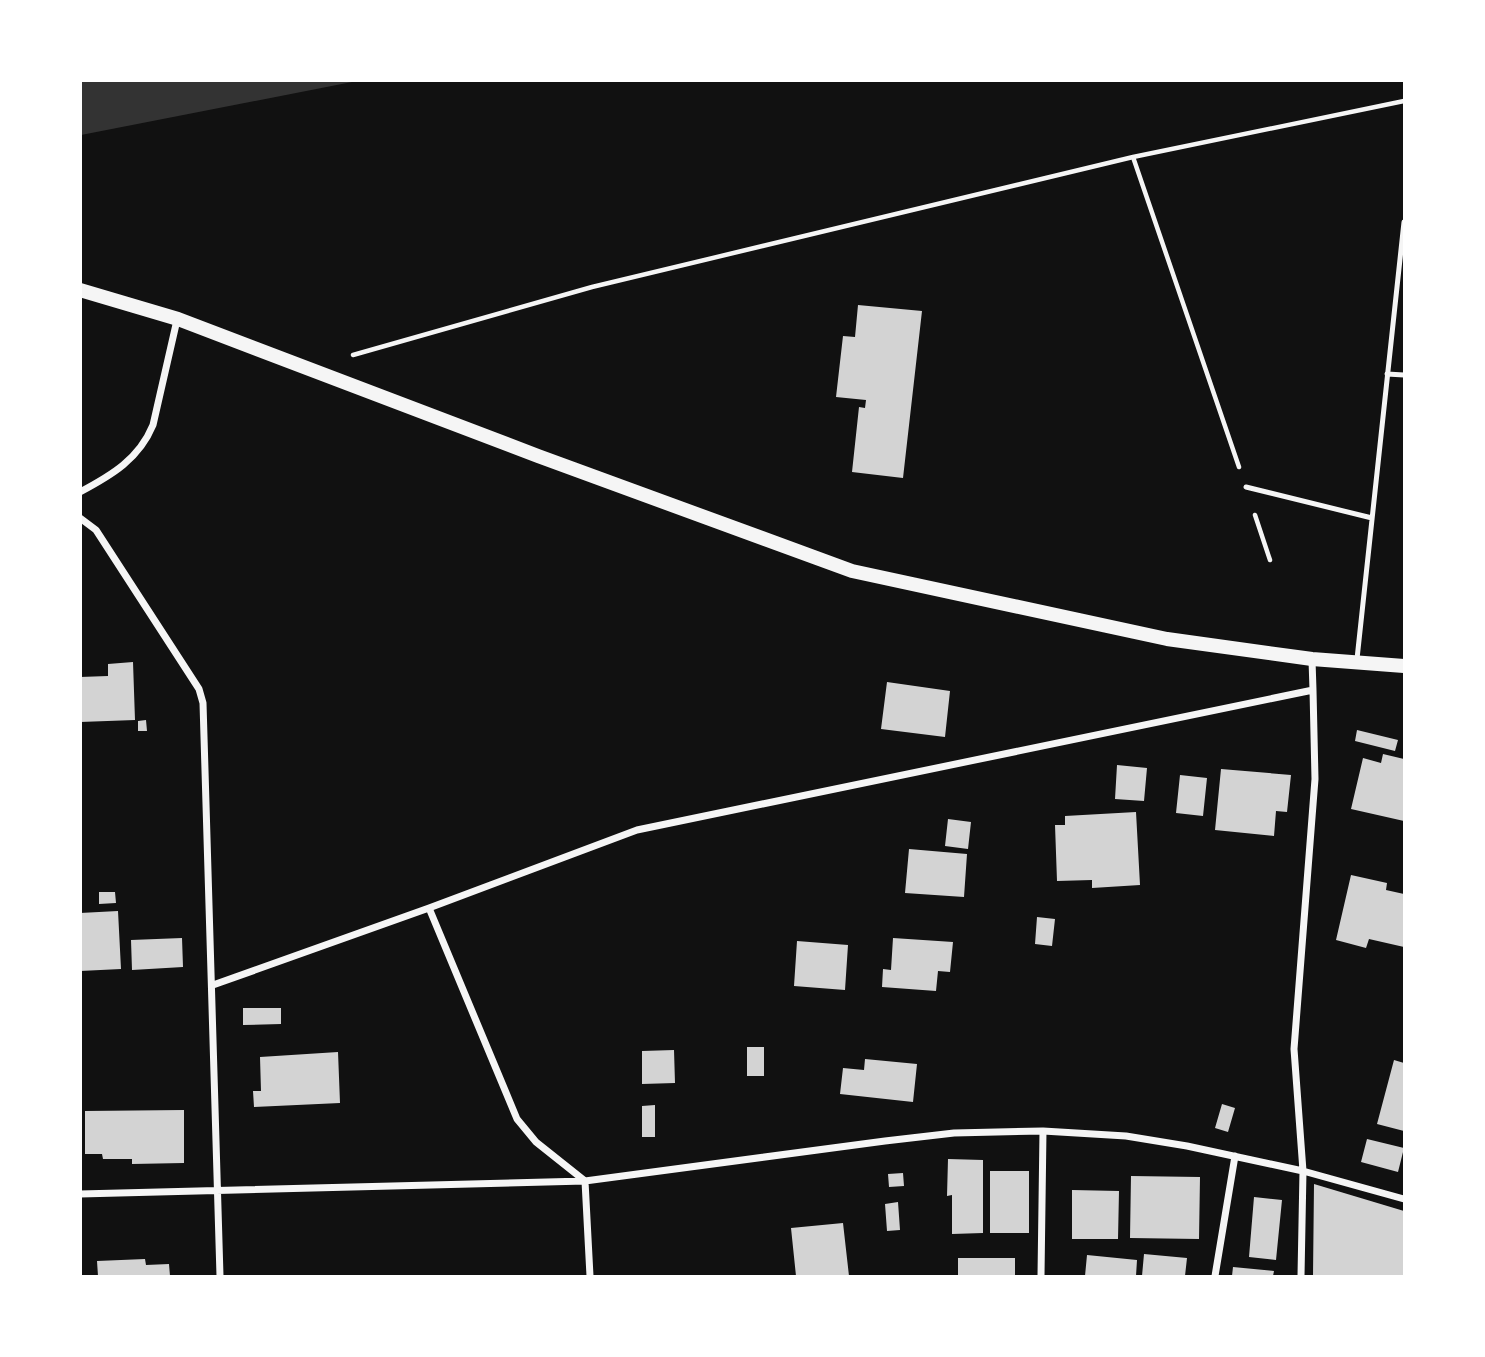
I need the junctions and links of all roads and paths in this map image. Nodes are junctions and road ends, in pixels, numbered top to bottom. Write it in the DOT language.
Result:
graph roads {
  1 [pos="1405,101"];
  2 [pos="1133,157"];
  3 [pos="1405,222"];
  4 [pos="80,290"];
  5 [pos="177,319"];
  6 [pos="309,368"];
  7 [pos="1387,374"];
  8 [pos="1405,375"];
  9 [pos="1245,487"];
  10 [pos="80,492"];
  11 [pos="80,518"];
  12 [pos="1372,518"];
  13 [pos="1270,560"];
  14 [pos="1312,659"];
  15 [pos="1356,663"];
  16 [pos="1405,666"];
  17 [pos="1313,690"];
  18 [pos="429,908"];
  19 [pos="213,985"];
  20 [pos="1043,1131"];
  21 [pos="1235,1156"];
  22 [pos="1303,1171"];
  23 [pos="585,1181"];
  24 [pos="219,1190"];
  25 [pos="80,1194"];
  26 [pos="1405,1199"];
  27 [pos="220,1276"];
  28 [pos="590,1276"];
  29 [pos="1041,1276"];
  30 [pos="1215,1276"];
  31 [pos="1301,1276"];
  1 -- 2 [label="path"];
  2 -- 6 [label="path"];
  2 -- 9 [label="path"];
  3 -- 7 [label="lane"];
  4 -- 5 [label="main road"];
  5 -- 6 [label="main road"];
  5 -- 10 [label="street"];
  6 -- 14 [label="main road"];
  7 -- 8 [label="lane"];
  7 -- 12 [label="lane"];
  9 -- 12 [label="lane"];
  9 -- 13 [label="path"];
  11 -- 19 [label="street"];
  12 -- 15 [label="lane"];
  14 -- 15 [label="main road"];
  14 -- 17 [label="street"];
  15 -- 16 [label="main road"];
  17 -- 18 [label="street"];
  17 -- 22 [label="street"];
  18 -- 19 [label="street"];
  18 -- 23 [label="street"];
  19 -- 24 [label="street"];
  20 -- 21 [label="street"];
  20 -- 23 [label="street"];
  20 -- 29 [label="street"];
  21 -- 22 [label="street"];
  21 -- 30 [label="street"];
  22 -- 26 [label="street"];
  22 -- 31 [label="street"];
  23 -- 24 [label="street"];
  23 -- 28 [label="street"];
  24 -- 25 [label="street"];
  24 -- 27 [label="street"];
}
